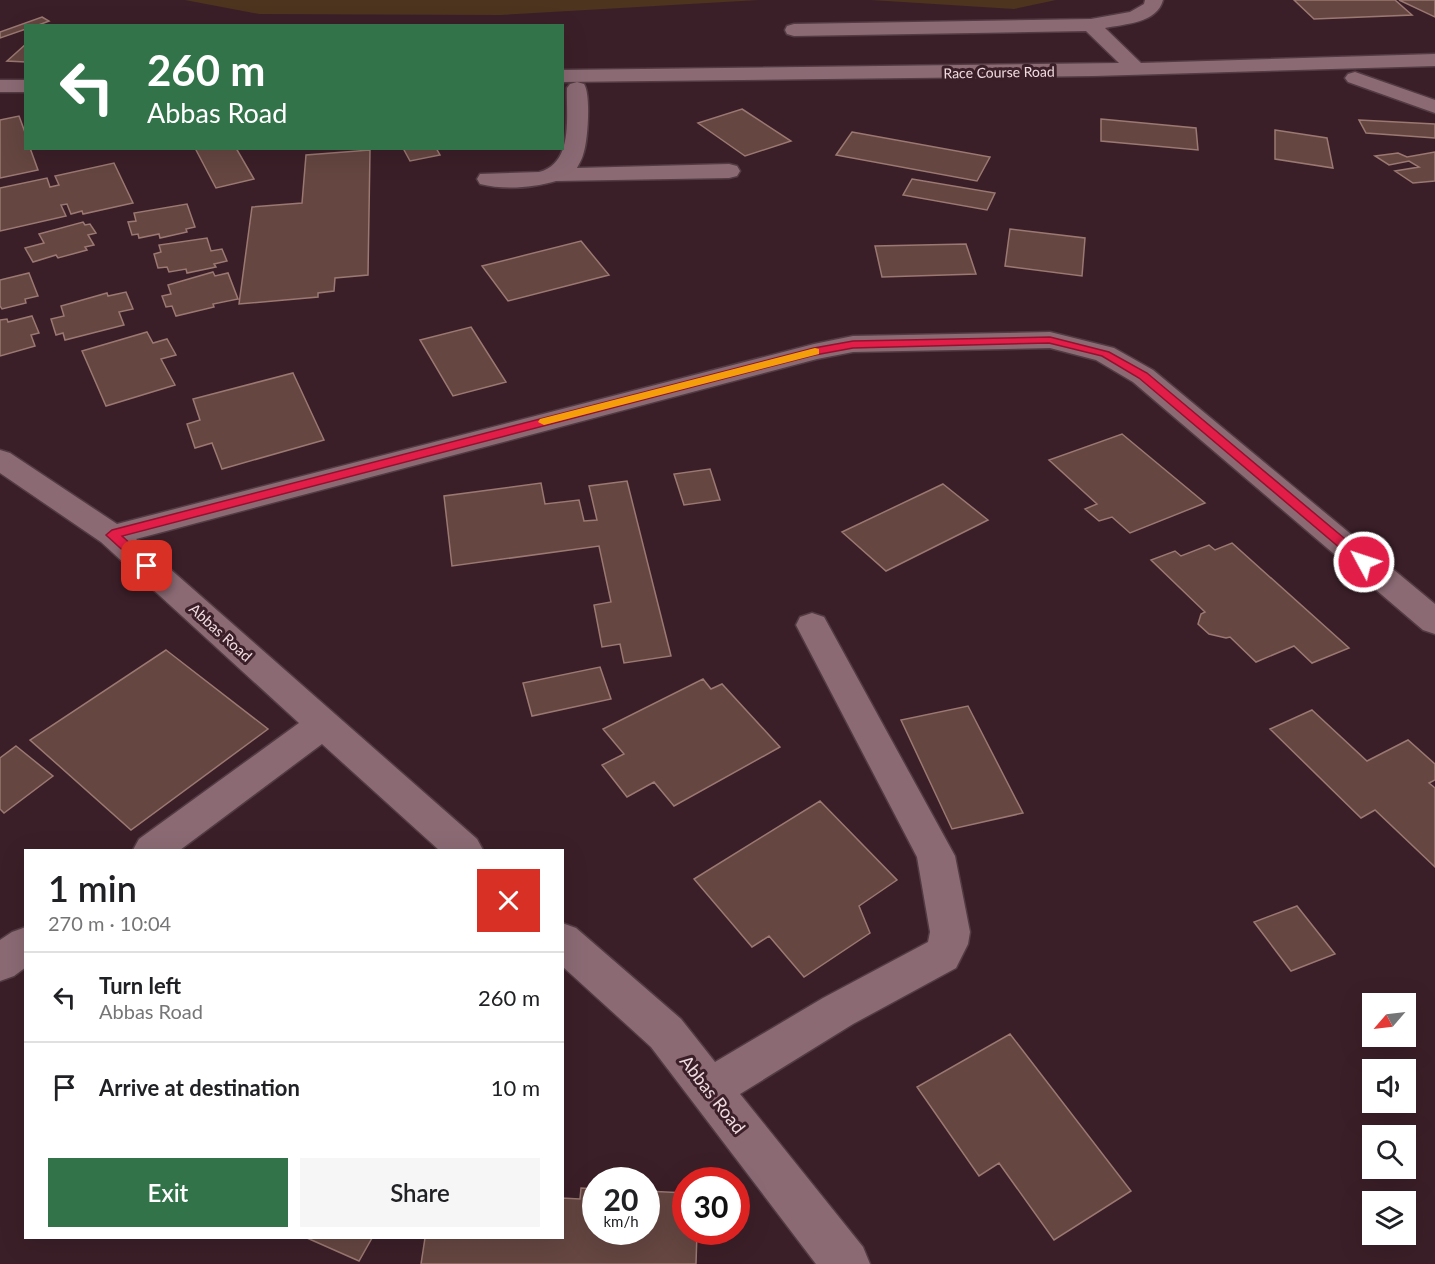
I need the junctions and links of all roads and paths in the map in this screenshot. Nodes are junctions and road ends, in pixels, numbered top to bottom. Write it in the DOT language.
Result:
graph roads {
  1 [pos="1154,0"];
  2 [pos="1091,25"];
  3 [pos="794,30"];
  4 [pos="1435,60"];
  5 [pos="1136,69"];
  6 [pos="1435,75"];
  7 [pos="1355,78"];
  8 [pos="567,84"];
  9 [pos="0,86"];
  10 [pos="24,86"];
  11 [pos="0,97"];
  12 [pos="24,97"];
  13 [pos="1435,107"];
  14 [pos="729,171"];
  15 [pos="557,175"];
  16 [pos="488,178"];
  17 [pos="0,459"];
  18 [pos="112,535"];
  19 [pos="1435,622"];
  20 [pos="812,625"];
  21 [pos="324,723"];
  22 [pos="153,849"];
  23 [pos="463,849"];
  24 [pos="564,942"];
  25 [pos="24,945"];
  26 [pos="0,963"];
  27 [pos="709,1089"];
  28 [pos="846,1264"];
  1 -- 2 [label="street"];
  2 -- 3 [label="street"];
  2 -- 5 [label="street"];
  4 -- 5 [label="street, Race Course Road"];
  5 -- 8 [label="street, Race Course Road"];
  6 -- 7 [label="street, Race Course Road"];
  7 -- 8 [label="street, Race Course Road"];
  7 -- 13 [label="street"];
  8 -- 15 [label="street"];
  9 -- 10 [label="street"];
  11 -- 12 [label="street"];
  14 -- 15 [label="street"];
  15 -- 16 [label="street"];
  17 -- 18 [label="street, Abbas Road"];
  18 -- 19 [label="street"];
  18 -- 21 [label="street, Abbas Road"];
  20 -- 27 [label="street"];
  21 -- 22 [label="street"];
  21 -- 23 [label="street, Abbas Road"];
  24 -- 27 [label="street, Abbas Road"];
  25 -- 26 [label="street"];
  27 -- 28 [label="street, Abbas Road"];
}
